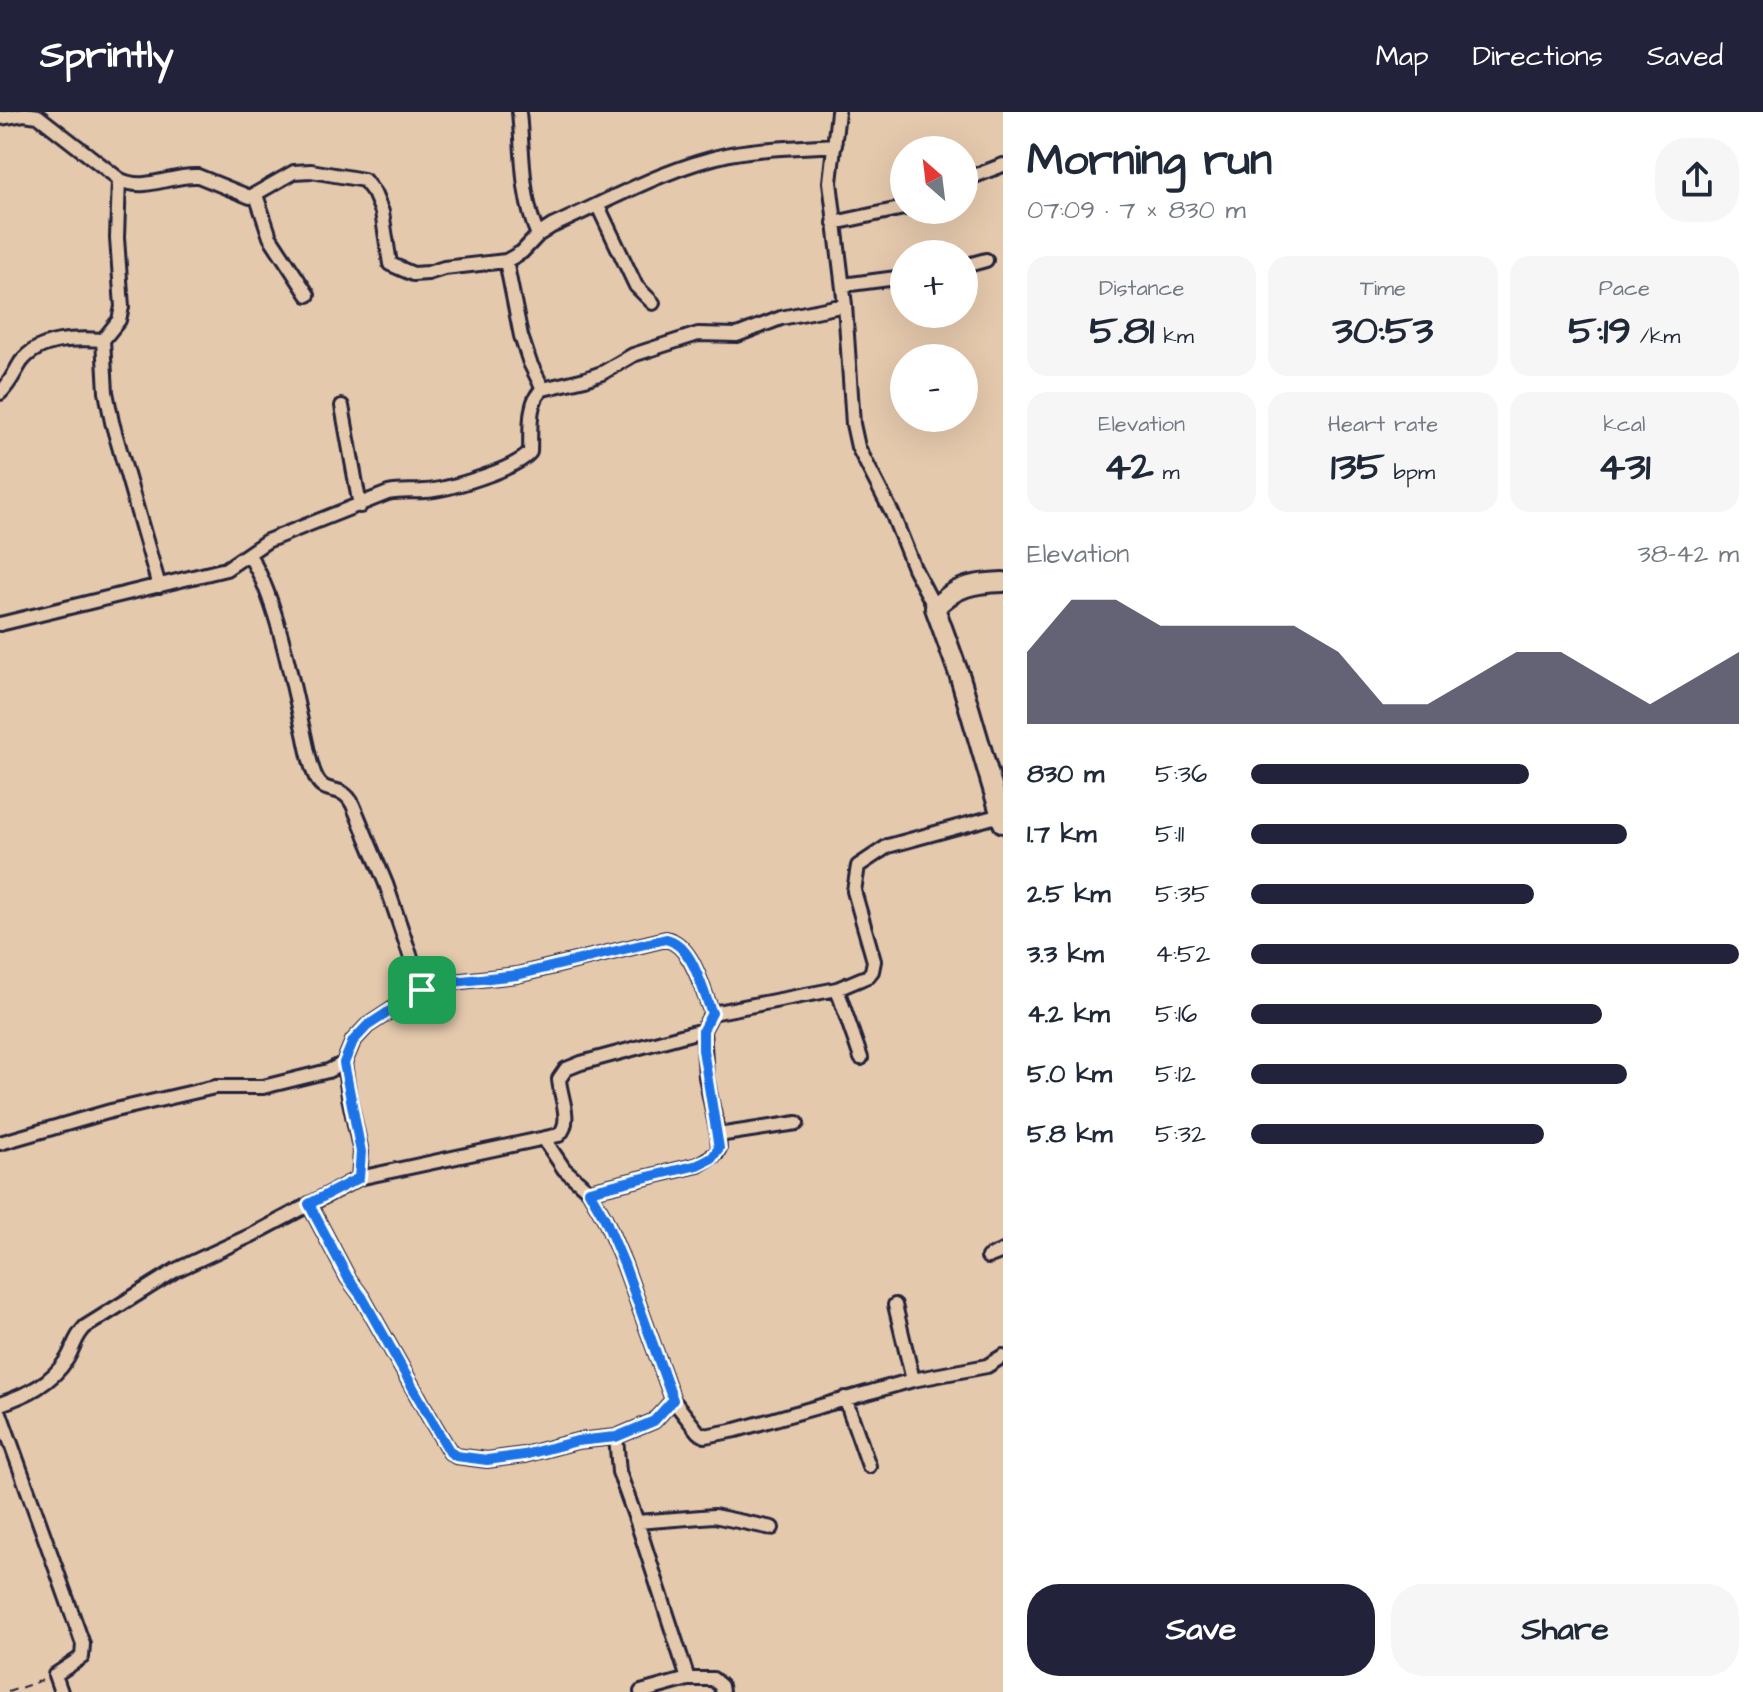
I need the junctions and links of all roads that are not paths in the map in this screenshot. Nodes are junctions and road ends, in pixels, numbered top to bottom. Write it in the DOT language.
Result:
graph roads {
  1 [pos="519,112"];
  2 [pos="838,112"];
  3 [pos="0,118"];
  4 [pos="835,145"];
  5 [pos="1003,165"];
  6 [pos="978,175"];
  7 [pos="119,179"];
  8 [pos="256,195"];
  9 [pos="598,206"];
  10 [pos="890,211"];
  11 [pos="834,223"];
  12 [pos="538,235"];
  13 [pos="986,260"];
  14 [pos="506,261"];
  15 [pos="978,262"];
  16 [pos="890,279"];
  17 [pos="843,285"];
  18 [pos="308,295"];
  19 [pos="653,303"];
  20 [pos="845,305"];
  21 [pos="103,340"];
  22 [pos="543,389"];
  23 [pos="0,393"];
  24 [pos="342,406"];
  25 [pos="360,506"];
  26 [pos="248,554"];
  27 [pos="1003,582"];
  28 [pos="159,586"];
  29 [pos="935,608"];
  30 [pos="0,624"];
  31 [pos="1002,819"];
  32 [pos="837,989"];
  33 [pos="422,990"];
  34 [pos="712,1013"];
  35 [pos="703,1030"];
  36 [pos="861,1058"];
  37 [pos="344,1063"];
  38 [pos="797,1123"];
  39 [pos="718,1135"];
  40 [pos="544,1139"];
  41 [pos="0,1143"];
  42 [pos="359,1178"];
  43 [pos="589,1191"];
  44 [pos="309,1204"];
  45 [pos="1003,1251"];
  46 [pos="988,1257"];
  47 [pos="895,1305"];
  48 [pos="1003,1356"];
  49 [pos="913,1380"];
  50 [pos="845,1398"];
  51 [pos="673,1400"];
  52 [pos="0,1404"];
  53 [pos="0,1413"];
  54 [pos="616,1437"];
  55 [pos="869,1466"];
  56 [pos="637,1522"];
  57 [pos="772,1528"];
  58 [pos="688,1679"];
  59 [pos="61,1692"];
  60 [pos="641,1692"];
  61 [pos="722,1692"];
  1 -- 12 [label="street"];
  2 -- 4 [label="street"];
  3 -- 7 [label="street"];
  4 -- 9 [label="street"];
  4 -- 11 [label="street"];
  5 -- 6 [label="street"];
  7 -- 8 [label="street"];
  7 -- 21 [label="street"];
  8 -- 14 [label="street"];
  8 -- 18 [label="street"];
  9 -- 12 [label="street"];
  9 -- 19 [label="street"];
  10 -- 11 [label="street"];
  11 -- 17 [label="street"];
  12 -- 14 [label="street"];
  13 -- 15 [label="street"];
  14 -- 22 [label="street"];
  16 -- 17 [label="street"];
  17 -- 20 [label="street"];
  20 -- 22 [label="street"];
  20 -- 29 [label="street"];
  21 -- 23 [label="street"];
  21 -- 28 [label="street"];
  22 -- 25 [label="street"];
  24 -- 25 [label="street"];
  25 -- 26 [label="street"];
  26 -- 28 [label="street"];
  26 -- 33 [label="street"];
  27 -- 29 [label="street"];
  28 -- 30 [label="street"];
  29 -- 31 [label="street"];
  31 -- 32 [label="street"];
  32 -- 34 [label="street"];
  32 -- 36 [label="street"];
  33 -- 34 [label="street"];
  33 -- 37 [label="street"];
  34 -- 35 [label="street"];
  35 -- 39 [label="street"];
  35 -- 40 [label="street"];
  37 -- 41 [label="street"];
  37 -- 42 [label="street"];
  38 -- 39 [label="street"];
  39 -- 43 [label="street"];
  40 -- 42 [label="street"];
  40 -- 43 [label="street"];
  42 -- 44 [label="street"];
  43 -- 51 [label="street"];
  44 -- 52 [label="street"];
  44 -- 54 [label="street"];
  45 -- 46 [label="street"];
  47 -- 49 [label="street"];
  48 -- 49 [label="street"];
  49 -- 50 [label="street"];
  50 -- 51 [label="street"];
  50 -- 55 [label="street"];
  51 -- 54 [label="street"];
  53 -- 59 [label="street"];
  54 -- 56 [label="street"];
  56 -- 57 [label="street"];
  56 -- 58 [label="street"];
  58 -- 60 [label="street"];
  58 -- 61 [label="street"];
}
